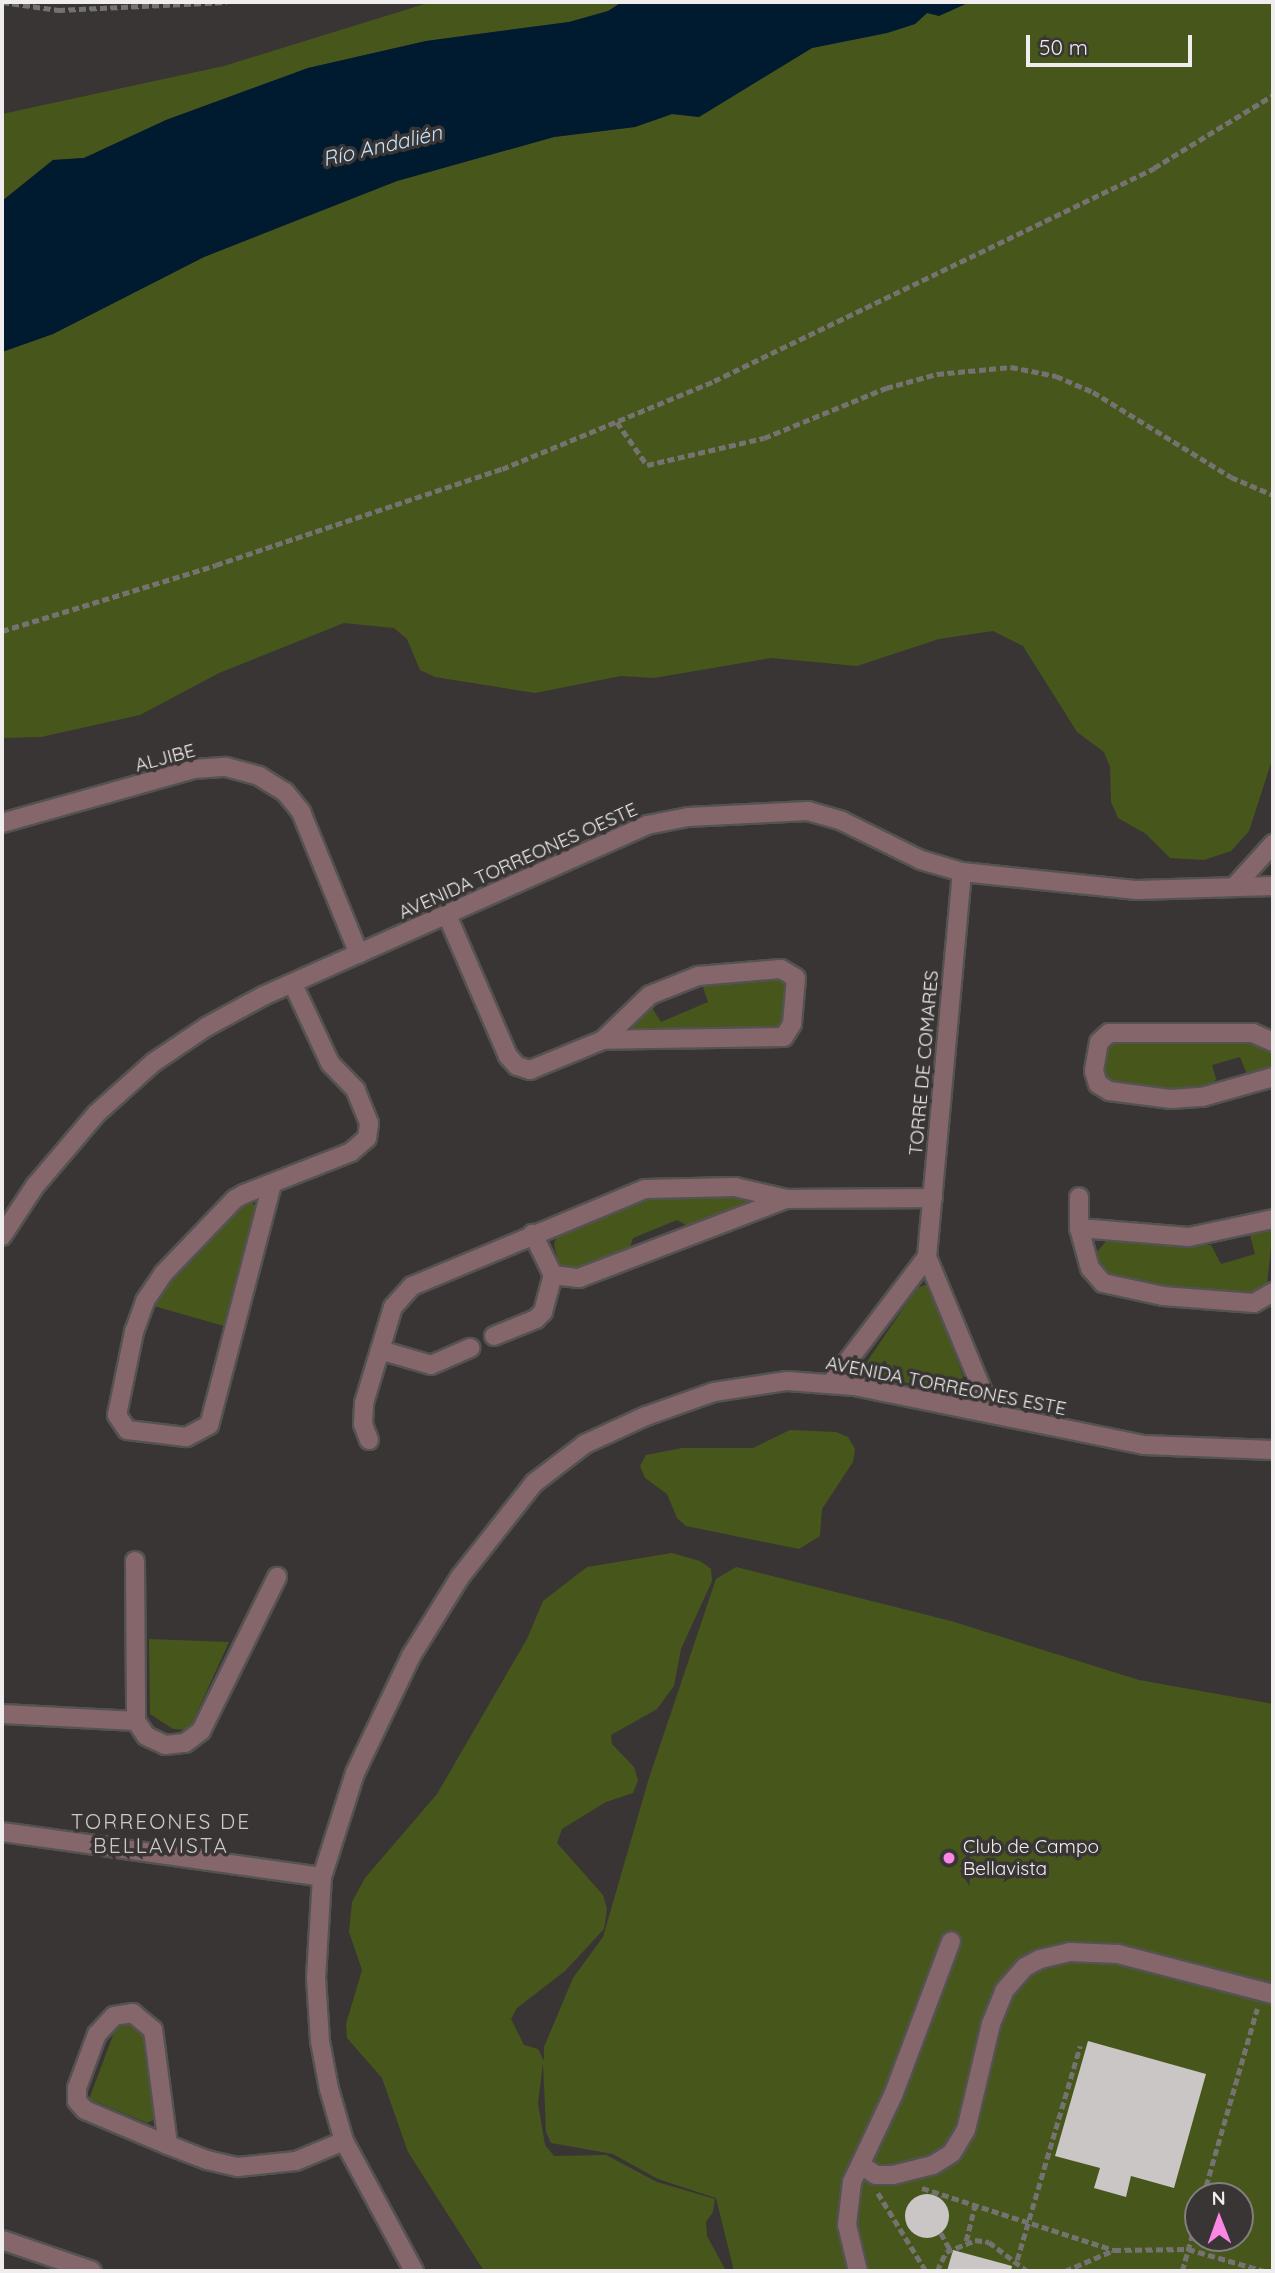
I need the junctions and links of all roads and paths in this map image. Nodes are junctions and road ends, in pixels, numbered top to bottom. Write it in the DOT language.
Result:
graph roads {
  1 [pos="2,2"];
  2 [pos="227,2"];
  3 [pos="1273,95"];
  4 [pos="617,422"];
  5 [pos="1273,495"];
  6 [pos="2,631"];
  7 [pos="2,824"];
  8 [pos="1273,844"];
  9 [pos="962,873"];
  10 [pos="1234,886"];
  11 [pos="1273,886"];
  12 [pos="447,915"];
  13 [pos="359,954"];
  14 [pos="293,984"];
  15 [pos="603,1040"];
  16 [pos="1273,1042"];
  17 [pos="1273,1077"];
  18 [pos="272,1184"];
  19 [pos="1079,1197"];
  20 [pos="933,1198"];
  21 [pos="786,1199"];
  22 [pos="1273,1219"];
  23 [pos="1079,1228"];
  24 [pos="533,1234"];
  25 [pos="2,1236"];
  26 [pos="927,1257"];
  27 [pos="553,1275"];
  28 [pos="1273,1292"];
  29 [pos="494,1336"];
  30 [pos="470,1348"];
  31 [pos="380,1350"];
  32 [pos="831,1383"];
  33 [pos="992,1414"];
  34 [pos="369,1440"];
  35 [pos="1273,1450"];
  36 [pos="135,1561"];
  37 [pos="277,1577"];
  38 [pos="2,1714"];
  39 [pos="136,1721"];
  40 [pos="2,1832"];
  41 [pos="322,1877"];
  42 [pos="951,1941"];
  43 [pos="1267,1996"];
  44 [pos="1080,2046"];
  45 [pos="344,2141"];
  46 [pos="168,2145"];
  47 [pos="861,2165"];
  48 [pos="884,2176"];
  49 [pos="1207,2182"];
  50 [pos="975,2205"];
  51 [pos="1029,2223"];
  52 [pos="941,2233"];
  53 [pos="2,2240"];
  54 [pos="966,2241"];
  55 [pos="950,2249"];
  56 [pos="1184,2249"];
  57 [pos="1114,2250"];
  58 [pos="1187,2252"];
  59 [pos="1198,2252"];
  60 [pos="1017,2260"];
  61 [pos="92,2271"];
  62 [pos="414,2271"];
  63 [pos="858,2271"];
  64 [pos="926,2271"];
  65 [pos="937,2271"];
  66 [pos="1027,2271"];
  67 [pos="1065,2271"];
  68 [pos="1182,2271"];
  69 [pos="1264,2271"];
  1 -- 2 [label="path"];
  3 -- 4 [label="path"];
  4 -- 5 [label="path"];
  4 -- 6 [label="path"];
  7 -- 13 [label="street, ALJIBE"];
  8 -- 10 [label="street"];
  9 -- 10 [label="street, AVENIDA TORREONES OESTE"];
  9 -- 12 [label="street, AVENIDA TORREONES OESTE"];
  9 -- 20 [label="street, TORRE DE COMARES"];
  10 -- 11 [label="street, AVENIDA TORREONES OESTE"];
  12 -- 13 [label="street, AVENIDA TORREONES OESTE"];
  12 -- 15 [label="street"];
  13 -- 14 [label="street, AVENIDA TORREONES OESTE"];
  14 -- 18 [label="street"];
  14 -- 25 [label="street, AVENIDA TORREONES OESTE"];
  15 -- 15 [label="street"];
  16 -- 17 [label="street"];
  18 -- 18 [label="street"];
  19 -- 23 [label="street"];
  20 -- 21 [label="street"];
  20 -- 26 [label="street, TORRE DE COMARES"];
  21 -- 24 [label="street"];
  21 -- 27 [label="street"];
  22 -- 23 [label="street"];
  23 -- 28 [label="street"];
  24 -- 27 [label="street"];
  24 -- 31 [label="street"];
  26 -- 32 [label="street"];
  26 -- 33 [label="street, TORRE DE COMARES"];
  27 -- 29 [label="street"];
  30 -- 31 [label="street"];
  31 -- 34 [label="street"];
  32 -- 33 [label="street, AVENIDA TORREONES ESTE"];
  32 -- 41 [label="street, AVENIDA TORREONES ESTE"];
  33 -- 35 [label="street, AVENIDA TORREONES ESTE"];
  36 -- 39 [label="street"];
  37 -- 39 [label="street"];
  38 -- 39 [label="street"];
  40 -- 41 [label="street"];
  41 -- 45 [label="street, AVENIDA TORREONES ESTE"];
  42 -- 47 [label="street"];
  43 -- 48 [label="street"];
  43 -- 49 [label="path"];
  44 -- 51 [label="path"];
  45 -- 46 [label="street"];
  45 -- 62 [label="street, AVENIDA TORREONES ESTE"];
  46 -- 46 [label="street"];
  47 -- 48 [label="street"];
  47 -- 63 [label="street"];
  47 -- 64 [label="path"];
  48 -- 50 [label="path"];
  50 -- 51 [label="path"];
  50 -- 54 [label="path"];
  51 -- 57 [label="path"];
  51 -- 60 [label="path"];
  52 -- 55 [label="path"];
  53 -- 61 [label="street"];
  54 -- 55 [label="path"];
  54 -- 60 [label="path"];
  55 -- 65 [label="path"];
  56 -- 57 [label="path"];
  57 -- 67 [label="path"];
  58 -- 68 [label="path"];
  59 -- 69 [label="path"];
  60 -- 66 [label="path"];
}
